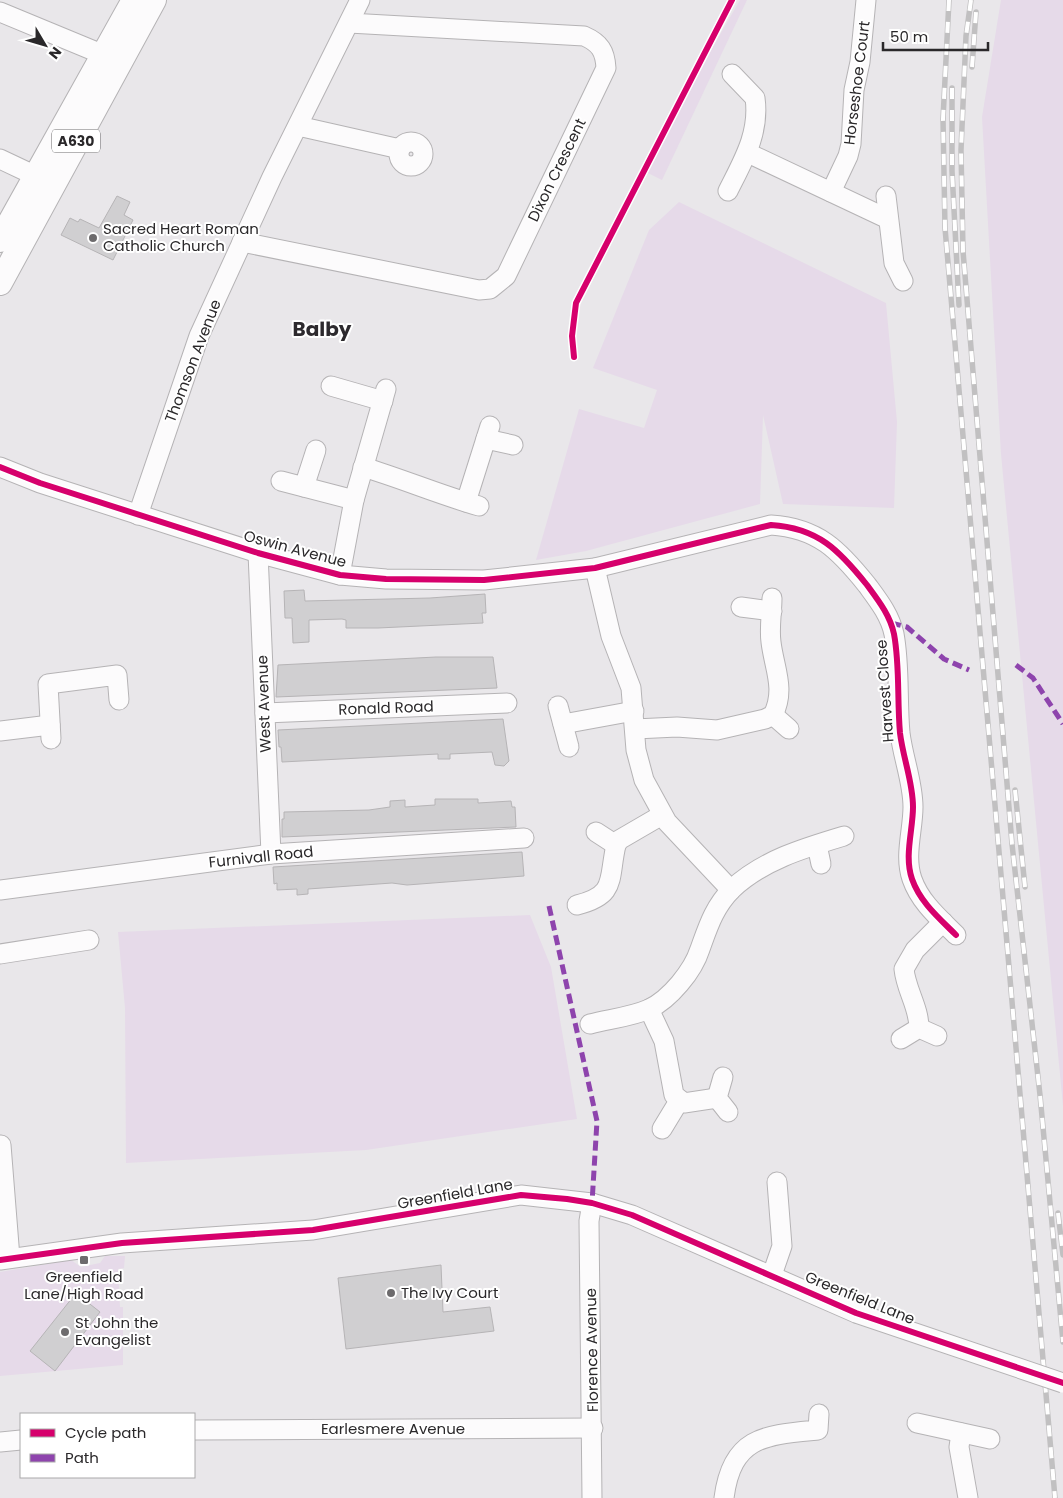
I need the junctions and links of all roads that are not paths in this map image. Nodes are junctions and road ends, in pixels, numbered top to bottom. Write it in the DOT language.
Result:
graph roads {
  1 [pos="134,0"];
  2 [pos="154,0"];
  3 [pos="360,0"];
  4 [pos="866,0"];
  5 [pos="0,12"];
  6 [pos="349,22"];
  7 [pos="104,55"];
  8 [pos="732,74"];
  9 [pos="298,126"];
  10 [pos="400,150"];
  11 [pos="748,153"];
  12 [pos="0,159"];
  13 [pos="36,176"];
  14 [pos="728,191"];
  15 [pos="831,192"];
  16 [pos="886,196"];
  17 [pos="888,219"];
  18 [pos="0,240"];
  19 [pos="242,242"];
  20 [pos="902,280"];
  21 [pos="0,283"];
  22 [pos="331,386"];
  23 [pos="513,445"];
  24 [pos="316,450"];
  25 [pos="0,467"];
  26 [pos="363,467"];
  27 [pos="281,481"];
  28 [pos="304,487"];
  29 [pos="354,500"];
  30 [pos="138,515"];
  31 [pos="258,553"];
  32 [pos="595,568"];
  33 [pos="340,575"];
  34 [pos="740,607"];
  35 [pos="119,700"];
  36 [pos="507,703"];
  37 [pos="558,706"];
  38 [pos="265,713"];
  39 [pos="773,715"];
  40 [pos="634,720"];
  41 [pos="563,724"];
  42 [pos="788,729"];
  43 [pos="0,731"];
  44 [pos="569,748"];
  45 [pos="662,815"];
  46 [pos="596,832"];
  47 [pos="844,836"];
  48 [pos="524,838"];
  49 [pos="616,845"];
  50 [pos="816,845"];
  51 [pos="271,854"];
  52 [pos="821,864"];
  53 [pos="0,890"];
  54 [pos="731,890"];
  55 [pos="577,905"];
  56 [pos="89,940"];
  57 [pos="0,954"];
  58 [pos="649,1009"];
  59 [pos="590,1024"];
  60 [pos="918,1028"];
  61 [pos="937,1036"];
  62 [pos="901,1039"];
  63 [pos="723,1077"];
  64 [pos="679,1101"];
  65 [pos="662,1129"];
  66 [pos="1,1145"];
  67 [pos="777,1182"];
  68 [pos="592,1203"];
  69 [pos="5,1259"];
  70 [pos="772,1275"];
  71 [pos="1063,1383"];
  72 [pos="819,1414"];
  73 [pos="917,1423"];
  74 [pos="593,1428"];
  75 [pos="195,1430"];
  76 [pos="961,1433"];
  77 [pos="990,1438"];
  78 [pos="20,1440"];
  79 [pos="0,1442"];
  80 [pos="592,1498"];
  81 [pos="724,1498"];
  82 [pos="968,1498"];
  1 -- 7 [label="main road, A630"];
  2 -- 21 [label="main road, A630"];
  3 -- 6 [label="street, Thomson Avenue"];
  4 -- 15 [label="street, Horseshoe Court"];
  5 -- 7 [label="street"];
  6 -- 9 [label="street, Thomson Avenue"];
  6 -- 19 [label="street, Dixon Crescent"];
  7 -- 13 [label="main road, A630"];
  8 -- 11 [label="street"];
  9 -- 10 [label="street"];
  9 -- 19 [label="street, Thomson Avenue"];
  11 -- 14 [label="street"];
  11 -- 15 [label="street"];
  12 -- 13 [label="street"];
  13 -- 18 [label="main road, A630"];
  15 -- 17 [label="street"];
  16 -- 17 [label="street"];
  17 -- 20 [label="street"];
  19 -- 30 [label="street, Thomson Avenue"];
  22 -- 26 [label="street"];
  23 -- 26 [label="street"];
  24 -- 28 [label="street"];
  25 -- 30 [label="street, Oswin Avenue"];
  26 -- 29 [label="street"];
  27 -- 28 [label="street"];
  28 -- 29 [label="street"];
  29 -- 33 [label="street"];
  30 -- 31 [label="street, Oswin Avenue"];
  31 -- 33 [label="street, Oswin Avenue"];
  31 -- 38 [label="street, West Avenue"];
  32 -- 33 [label="street, Oswin Avenue"];
  32 -- 40 [label="street"];
  32 -- 60 [label="street, Harvest Close"];
  34 -- 39 [label="street"];
  35 -- 43 [label="street"];
  36 -- 38 [label="street, Ronald Road"];
  37 -- 41 [label="street"];
  38 -- 51 [label="street, West Avenue"];
  39 -- 40 [label="street"];
  39 -- 42 [label="street"];
  40 -- 41 [label="street"];
  40 -- 45 [label="street"];
  41 -- 44 [label="street"];
  45 -- 49 [label="street"];
  45 -- 54 [label="street"];
  46 -- 49 [label="street"];
  47 -- 50 [label="street"];
  48 -- 51 [label="street, Furnivall Road"];
  49 -- 55 [label="street"];
  50 -- 52 [label="street"];
  50 -- 54 [label="street"];
  51 -- 53 [label="street, Furnivall Road"];
  54 -- 58 [label="street"];
  56 -- 57 [label="street"];
  58 -- 59 [label="street"];
  58 -- 64 [label="street"];
  60 -- 61 [label="street"];
  60 -- 62 [label="street"];
  63 -- 64 [label="street"];
  64 -- 65 [label="street"];
  66 -- 69 [label="street"];
  67 -- 70 [label="street"];
  68 -- 69 [label="street, Greenfield Lane"];
  68 -- 70 [label="street, Greenfield Lane"];
  68 -- 74 [label="street, Florence Avenue"];
  70 -- 71 [label="street, Greenfield Lane, bridge"];
  72 -- 81 [label="street"];
  73 -- 76 [label="street"];
  74 -- 75 [label="street, Earlesmere Avenue"];
  74 -- 80 [label="street, Florence Avenue"];
  76 -- 77 [label="street"];
  76 -- 82 [label="street"];
  78 -- 79 [label="street"];
}
